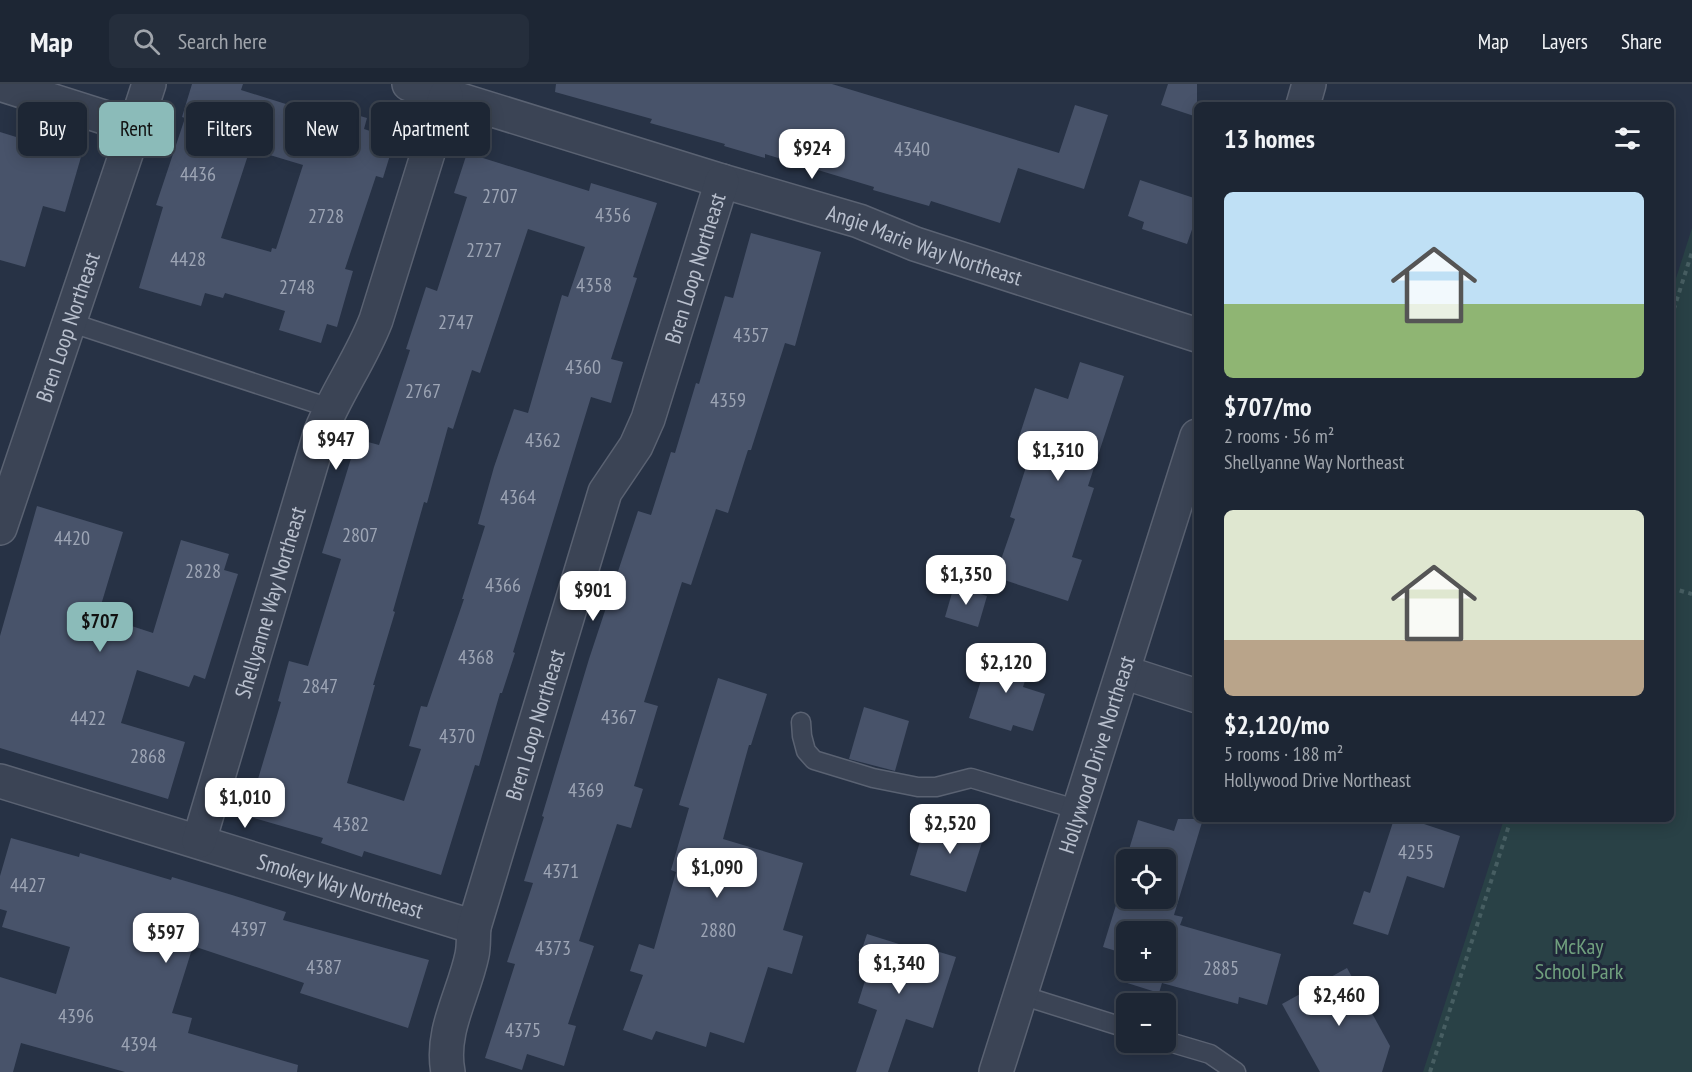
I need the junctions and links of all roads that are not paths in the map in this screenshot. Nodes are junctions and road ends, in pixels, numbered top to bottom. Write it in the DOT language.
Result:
graph roads {
  1 [pos="0,84"];
  2 [pos="149,84"];
  3 [pos="409,84"];
  4 [pos="1309,84"];
  5 [pos="446,95"];
  6 [pos="143,102"];
  7 [pos="1304,102"];
  8 [pos="99,116"];
  9 [pos="125,156"];
  10 [pos="722,181"];
  11 [pos="69,322"];
  12 [pos="1194,334"];
  13 [pos="330,408"];
  14 [pos="1194,446"];
  15 [pos="0,528"];
  16 [pos="1123,672"];
  17 [pos="1194,695"];
  18 [pos="801,722"];
  19 [pos="0,780"];
  20 [pos="1079,810"];
  21 [pos="199,841"];
  22 [pos="474,927"];
  23 [pos="1021,995"];
  24 [pos="1116,1025"];
  25 [pos="1176,1044"];
  26 [pos="448,1072"];
  27 [pos="996,1072"];
  28 [pos="1236,1072"];
  1 -- 8 [label="street"];
  2 -- 6 [label="street"];
  3 -- 5 [label="street, Angie Marie Way Northeast"];
  4 -- 7 [label="street"];
  5 -- 10 [label="street, Angie Marie Way Northeast"];
  5 -- 13 [label="street, Shellyanne Way Northeast"];
  9 -- 11 [label="street, Bren Loop Northeast"];
  10 -- 12 [label="street, Angie Marie Way Northeast"];
  10 -- 22 [label="street, Bren Loop Northeast"];
  11 -- 13 [label="lane"];
  11 -- 15 [label="street, Bren Loop Northeast"];
  13 -- 21 [label="street, Shellyanne Way Northeast"];
  14 -- 16 [label="street, Hollywood Drive Northeast"];
  16 -- 17 [label="street"];
  16 -- 20 [label="street, Hollywood Drive Northeast"];
  18 -- 20 [label="lane"];
  19 -- 21 [label="street, Smokey Way Northeast"];
  20 -- 23 [label="street, Hollywood Drive Northeast"];
  21 -- 22 [label="street, Smokey Way Northeast"];
  22 -- 26 [label="street, Bren Loop Northeast"];
  23 -- 24 [label="lane"];
  23 -- 27 [label="street, Hollywood Drive Northeast"];
  25 -- 28 [label="lane"];
}
